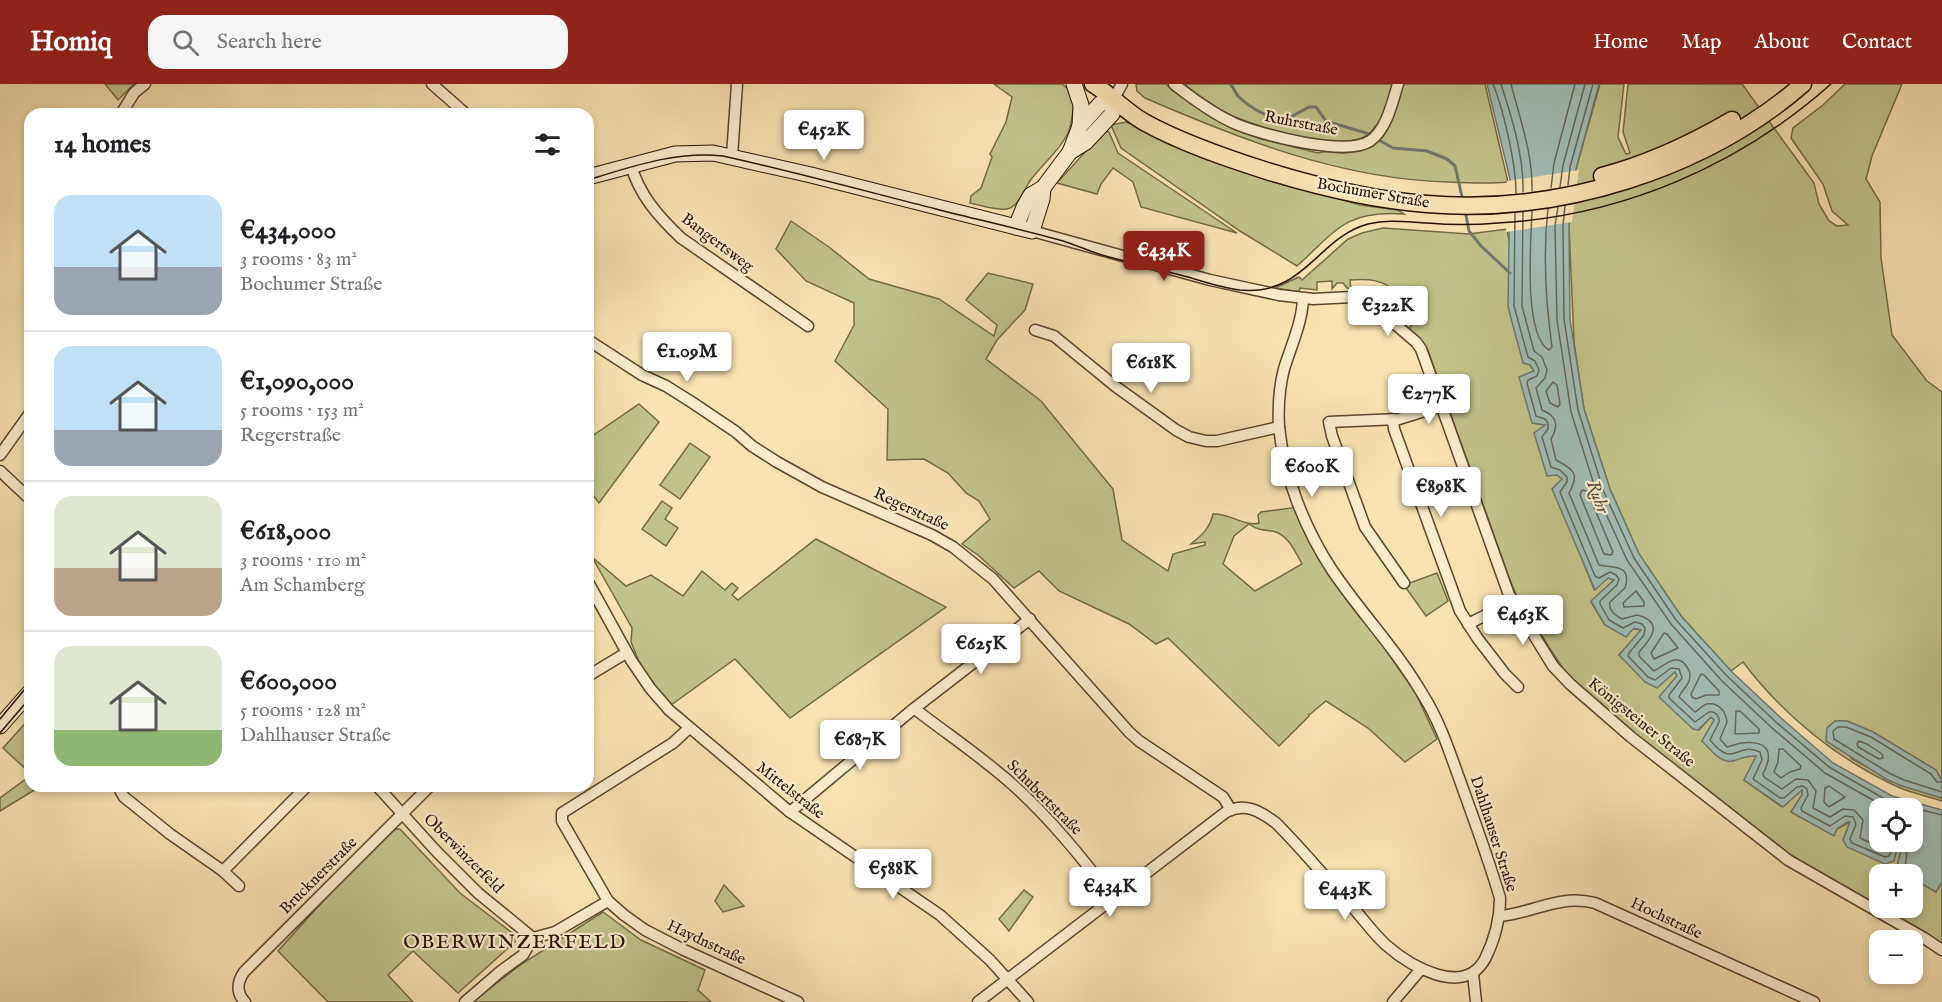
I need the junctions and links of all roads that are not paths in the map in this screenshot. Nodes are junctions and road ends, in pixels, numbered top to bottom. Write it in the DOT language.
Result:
graph roads {
  1 [pos="145,84"];
  2 [pos="432,84"];
  3 [pos="737,84"];
  4 [pos="1074,84"];
  5 [pos="1094,84"];
  6 [pos="1174,84"];
  7 [pos="1398,84"];
  8 [pos="1786,84"];
  9 [pos="1803,84"];
  10 [pos="1118,91"];
  11 [pos="1775,99"];
  12 [pos="125,108"];
  13 [pos="459,108"];
  14 [pos="1080,126"];
  15 [pos="1070,152"];
  16 [pos="732,156"];
  17 [pos="631,165"];
  18 [pos="594,175"];
  19 [pos="1042,188"];
  20 [pos="1016,227"];
  21 [pos="1032,231"];
  22 [pos="1303,299"];
  23 [pos="808,326"];
  24 [pos="1035,330"];
  25 [pos="594,344"];
  26 [pos="1441,406"];
  27 [pos="1393,419"];
  28 [pos="24,421"];
  29 [pos="1279,427"];
  30 [pos="0,455"];
  31 [pos="0,471"];
  32 [pos="24,493"];
  33 [pos="1404,583"];
  34 [pos="594,596"];
  35 [pos="1512,602"];
  36 [pos="1030,619"];
  37 [pos="1468,624"];
  38 [pos="626,653"];
  39 [pos="594,672"];
  40 [pos="1518,687"];
  41 [pos="24,699"];
  42 [pos="915,709"];
  43 [pos="0,726"];
  44 [pos="689,728"];
  45 [pos="121,792"];
  46 [pos="301,792"];
  47 [pos="383,792"];
  48 [pos="424,792"];
  49 [pos="1231,810"];
  50 [pos="790,812"];
  51 [pos="402,813"];
  52 [pos="223,871"];
  53 [pos="239,886"];
  54 [pos="1113,898"];
  55 [pos="608,901"];
  56 [pos="1500,916"];
  57 [pos="533,938"];
  58 [pos="1942,950"];
  59 [pos="1421,969"];
  60 [pos="1473,974"];
  61 [pos="1006,980"];
  62 [pos="245,1002"];
  63 [pos="465,1002"];
  64 [pos="798,1002"];
  65 [pos="978,1002"];
  66 [pos="1028,1002"];
  67 [pos="1393,1002"];
  68 [pos="1476,1002"];
  69 [pos="1814,1002"];
  1 -- 12 [label="street"];
  2 -- 13 [label="street"];
  3 -- 16 [label="street"];
  4 -- 14 [label="street"];
  5 -- 10 [label="main road, Bochumer Straße"];
  6 -- 7 [label="street, Ruhrstraße"];
  8 -- 11 [label="main road, Bochumer Straße"];
  9 -- 11 [label="main road, Bochumer Straße"];
  10 -- 11 [label="main road, Bochumer Straße"];
  10 -- 14 [label="street"];
  10 -- 15 [label="street"];
  14 -- 15 [label="street"];
  15 -- 19 [label="street"];
  16 -- 17 [label="street"];
  16 -- 20 [label="street"];
  17 -- 18 [label="street"];
  17 -- 23 [label="street, Bangertsweg"];
  19 -- 20 [label="street"];
  19 -- 21 [label="street"];
  20 -- 21 [label="street"];
  21 -- 22 [label="street"];
  22 -- 26 [label="street, Königsteiner Straße"];
  22 -- 29 [label="street, Dahlhauser Straße"];
  24 -- 29 [label="street"];
  25 -- 36 [label="street, Regerstraße"];
  26 -- 27 [label="street"];
  26 -- 35 [label="street, Königsteiner Straße"];
  27 -- 33 [label="street"];
  27 -- 37 [label="street"];
  28 -- 30 [label="street"];
  29 -- 56 [label="street, Dahlhauser Straße"];
  31 -- 32 [label="street"];
  34 -- 38 [label="street, Mittelstraße"];
  35 -- 37 [label="street"];
  35 -- 58 [label="street, Königsteiner Straße"];
  36 -- 42 [label="street"];
  36 -- 49 [label="street, Regerstraße"];
  37 -- 40 [label="street"];
  38 -- 39 [label="street"];
  38 -- 44 [label="street, Mittelstraße"];
  41 -- 43 [label="street"];
  42 -- 50 [label="street"];
  42 -- 54 [label="street, Schubertstraße"];
  44 -- 50 [label="street, Mittelstraße"];
  44 -- 55 [label="street"];
  45 -- 52 [label="street"];
  46 -- 52 [label="street"];
  47 -- 51 [label="street, Oberwinzerfeld"];
  48 -- 51 [label="street, Brucknerstraße"];
  49 -- 54 [label="street"];
  49 -- 59 [label="street"];
  50 -- 61 [label="street, Mittelstraße"];
  51 -- 57 [label="street, Oberwinzerfeld"];
  51 -- 62 [label="street, Brucknerstraße"];
  52 -- 53 [label="street"];
  54 -- 61 [label="street"];
  55 -- 57 [label="street"];
  55 -- 64 [label="street, Haydnstraße"];
  56 -- 60 [label="street, Dahlhauser Straße"];
  56 -- 69 [label="street, Hochstraße"];
  57 -- 63 [label="street"];
  59 -- 60 [label="street"];
  59 -- 67 [label="street"];
  60 -- 68 [label="street"];
  61 -- 65 [label="street"];
  61 -- 66 [label="street, Mittelstraße"];
}
